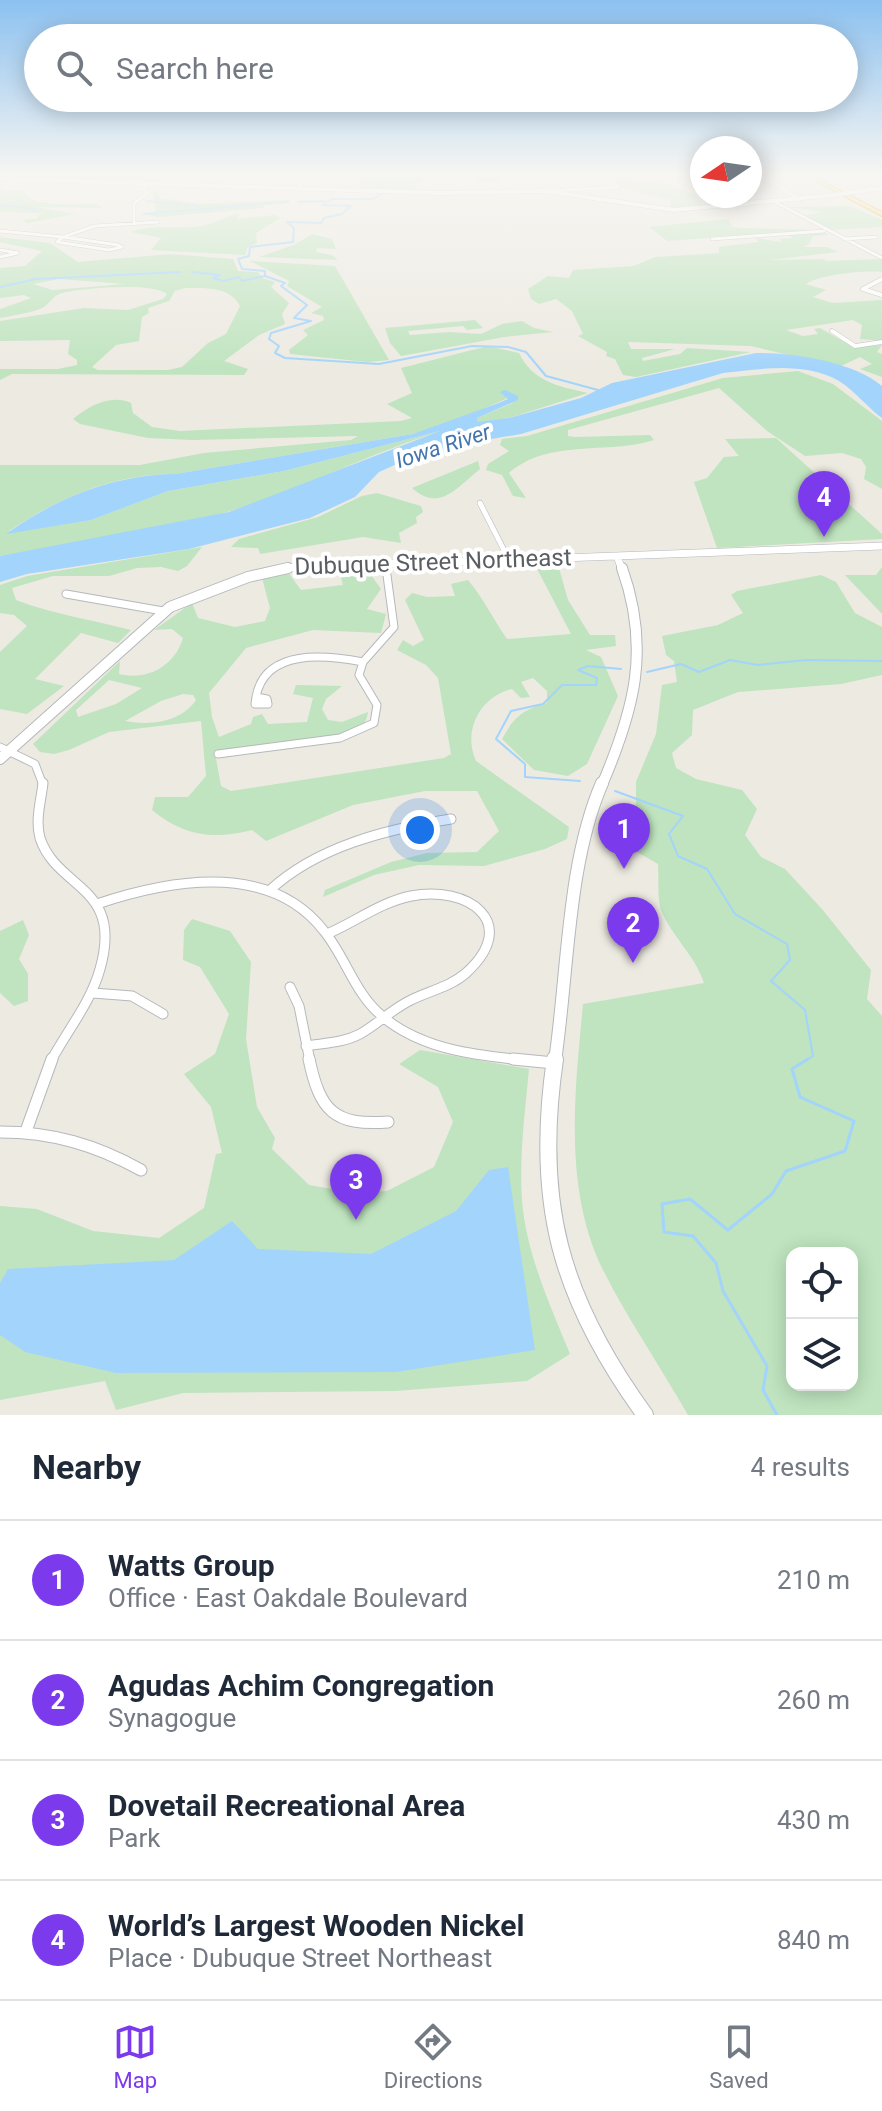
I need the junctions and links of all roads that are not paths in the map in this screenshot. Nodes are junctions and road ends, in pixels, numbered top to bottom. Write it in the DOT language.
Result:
graph roads {
  1 [pos="59,239"];
  2 [pos="77,239"];
  3 [pos="842,239"];
  4 [pos="0,250"];
  5 [pos="0,257"];
  6 [pos="882,258"];
  7 [pos="882,279"];
  8 [pos="882,295"];
  9 [pos="832,331"];
  10 [pos="882,342"];
  11 [pos="480,503"];
  12 [pos="882,546"];
  13 [pos="621,556"];
  14 [pos="509,560"];
  15 [pos="385,570"];
  16 [pos="66,594"];
  17 [pos="163,611"];
  18 [pos="363,662"];
  19 [pos="255,697"];
  20 [pos="5,748"];
  21 [pos="218,754"];
  22 [pos="0,759"];
  23 [pos="451,819"];
  24 [pos="269,891"];
  25 [pos="97,904"];
  26 [pos="327,934"];
  27 [pos="290,987"];
  28 [pos="93,993"];
  29 [pos="163,1014"];
  30 [pos="384,1018"];
  31 [pos="306,1046"];
  32 [pos="556,1063"];
  33 [pos="388,1122"];
  34 [pos="26,1131"];
  35 [pos="0,1132"];
  36 [pos="141,1170"];
  37 [pos="645,1415"];
  1 -- 2 [label="street"];
  3 -- 6 [label="street"];
  4 -- 5 [label="street"];
  7 -- 8 [label="street"];
  9 -- 10 [label="street"];
  11 -- 14 [label="street"];
  12 -- 13 [label="street, Dubuque Street Northeast"];
  13 -- 14 [label="street, Dubuque Street Northeast"];
  13 -- 32 [label="street"];
  14 -- 15 [label="street, Dubuque Street Northeast"];
  15 -- 17 [label="street, Dubuque Street Northeast"];
  15 -- 18 [label="street"];
  16 -- 17 [label="street"];
  17 -- 20 [label="street, Dubuque Street Northeast"];
  18 -- 19 [label="street"];
  18 -- 21 [label="street"];
  20 -- 22 [label="street, Dubuque Street Northeast"];
  20 -- 25 [label="street"];
  23 -- 24 [label="street"];
  24 -- 25 [label="street"];
  24 -- 26 [label="street"];
  25 -- 28 [label="street"];
  26 -- 30 [label="street"];
  26 -- 30 [label="street"];
  27 -- 31 [label="street"];
  28 -- 29 [label="street"];
  28 -- 34 [label="street"];
  30 -- 31 [label="street"];
  30 -- 32 [label="street"];
  31 -- 33 [label="street"];
  32 -- 37 [label="street"];
  34 -- 35 [label="street"];
  34 -- 36 [label="street"];
}
